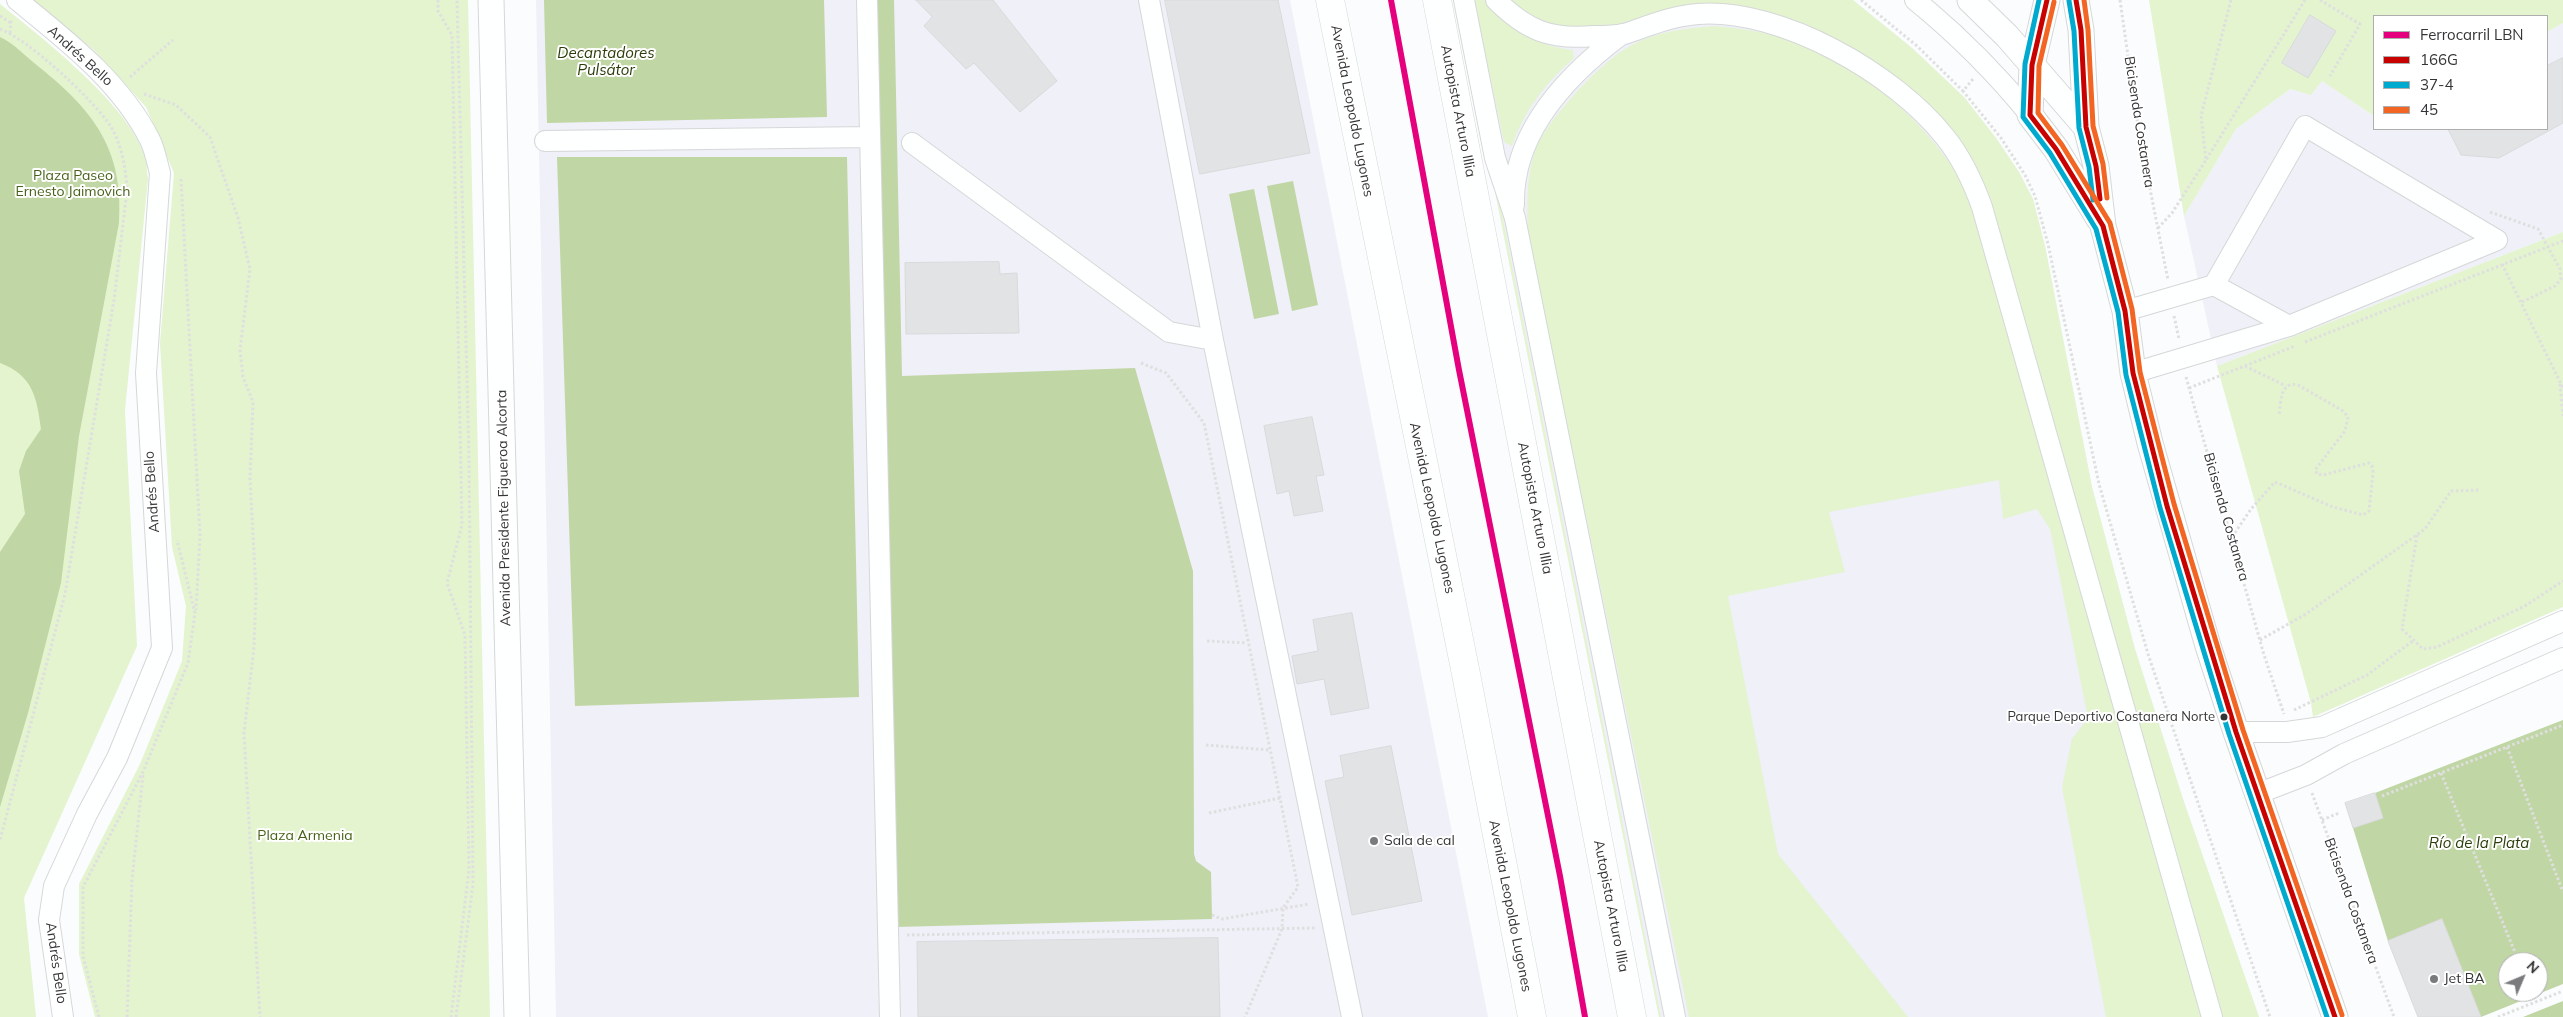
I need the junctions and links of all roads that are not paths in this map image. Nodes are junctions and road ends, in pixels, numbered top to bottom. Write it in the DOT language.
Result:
graph roads {
  1 [pos="491,0"];
  2 [pos="867,0"];
  3 [pos="1149,0"];
  4 [pos="1330,0"];
  5 [pos="1437,0"];
  6 [pos="1464,0"];
  7 [pos="1496,0"];
  8 [pos="1914,0"];
  9 [pos="1970,0"];
  10 [pos="2047,0"];
  11 [pos="2076,0"];
  12 [pos="21,4"];
  13 [pos="1622,34"];
  14 [pos="2032,65"];
  15 [pos="2030,115"];
  16 [pos="2086,127"];
  17 [pos="870,138"];
  18 [pos="545,141"];
  19 [pos="912,142"];
  20 [pos="1515,218"];
  21 [pos="2103,226"];
  22 [pos="2214,285"];
  23 [pos="2125,311"];
  24 [pos="2289,326"];
  25 [pos="1213,340"];
  26 [pos="2133,372"];
  27 [pos="2563,621"];
  28 [pos="2563,658"];
  29 [pos="2236,732"];
  30 [pos="2257,794"];
  31 [pos="63,1017"];
  32 [pos="517,1017"];
  33 [pos="890,1017"];
  34 [pos="1352,1017"];
  35 [pos="1532,1017"];
  36 [pos="1632,1017"];
  37 [pos="1675,1017"];
  38 [pos="2212,1017"];
  39 [pos="2335,1017"];
  1 -- 32 [label="main road, Avenida Presidente Figueroa Alcorta"];
  2 -- 17 [label="street"];
  3 -- 25 [label="street"];
  4 -- 35 [label="highway, Avenida Leopoldo Lugones"];
  5 -- 36 [label="highway, Autopista Arturo Illia"];
  6 -- 20 [label="street"];
  7 -- 13 [label="street"];
  8 -- 15 [label="street"];
  9 -- 14 [label="main road"];
  10 -- 14 [label="main road"];
  11 -- 16 [label="main road"];
  12 -- 31 [label="street, Andrés Bello"];
  13 -- 20 [label="street"];
  13 -- 38 [label="street"];
  14 -- 15 [label="main road"];
  14 -- 16 [label="main road"];
  15 -- 21 [label="main road"];
  16 -- 21 [label="main road"];
  17 -- 18 [label="street"];
  17 -- 33 [label="street"];
  19 -- 25 [label="street"];
  20 -- 37 [label="street"];
  21 -- 23 [label="main road"];
  22 -- 23 [label="street"];
  22 -- 24 [label="street"];
  22 -- 24 [label="street"];
  23 -- 26 [label="main road"];
  24 -- 26 [label="street"];
  25 -- 34 [label="street"];
  26 -- 29 [label="main road"];
  27 -- 29 [label="street"];
  28 -- 30 [label="street"];
  29 -- 30 [label="main road"];
  30 -- 39 [label="main road"];
}
